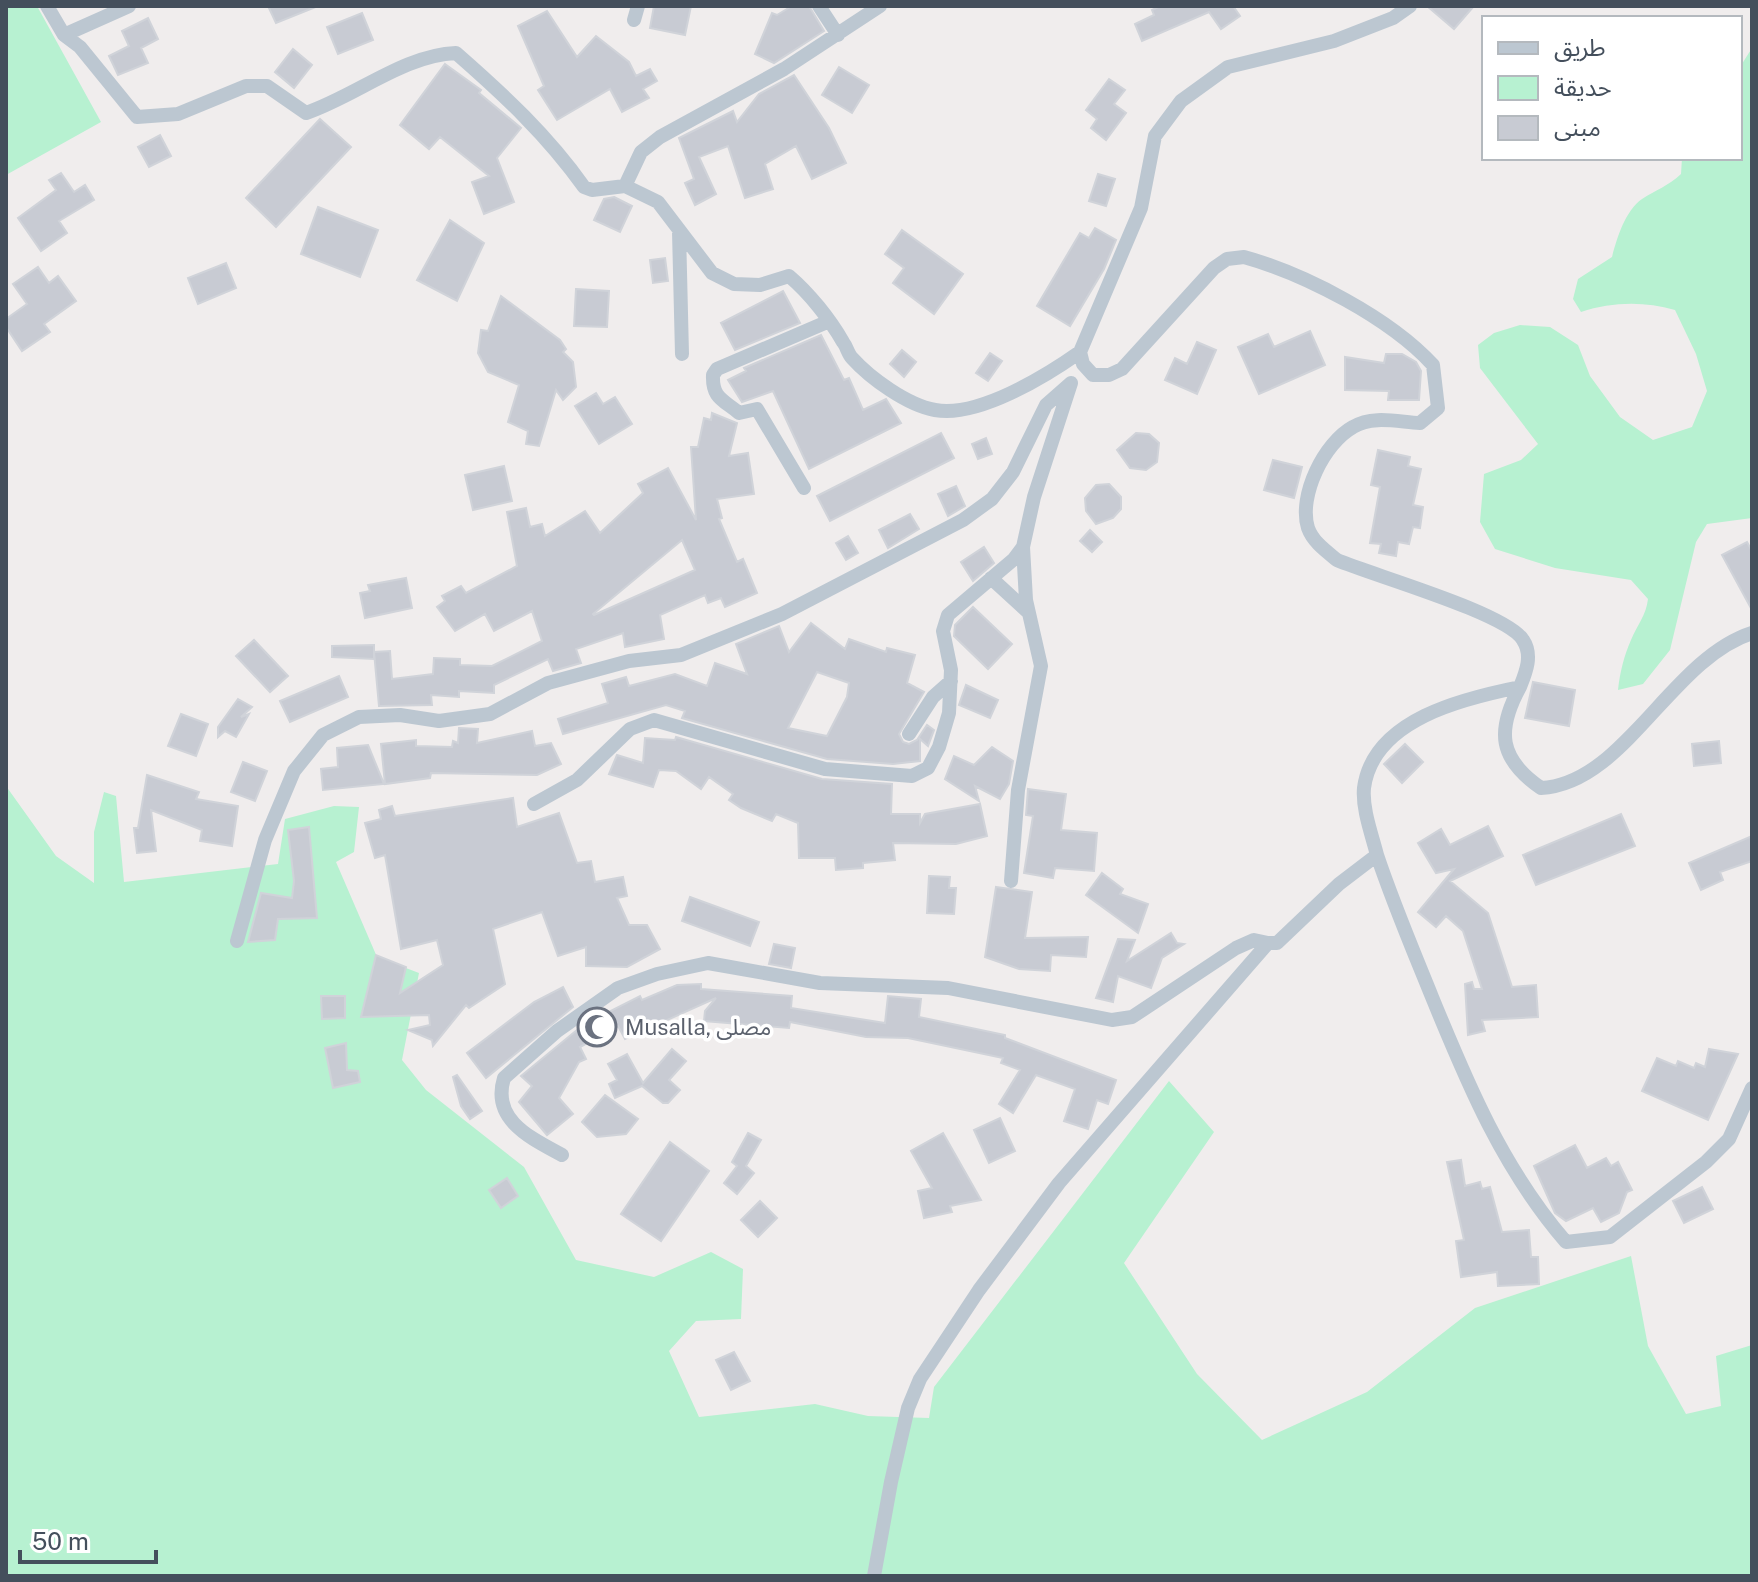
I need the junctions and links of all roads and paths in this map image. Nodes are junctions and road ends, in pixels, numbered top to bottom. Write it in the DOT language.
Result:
graph roads {
  1 [pos="47,6"];
  2 [pos="129,6"];
  3 [pos="819,6"];
  4 [pos="880,6"];
  5 [pos="1410,6"];
  6 [pos="64,35"];
  7 [pos="838,35"];
  8 [pos="625,186"];
  9 [pos="679,230"];
  10 [pos="827,322"];
  11 [pos="682,354"];
  12 [pos="1082,358"];
  13 [pos="1071,383"];
  14 [pos="804,488"];
  15 [pos="1023,547"];
  16 [pos="991,578"];
  17 [pos="1027,611"];
  18 [pos="1752,633"];
  19 [pos="951,681"];
  20 [pos="1520,687"];
  21 [pos="909,734"];
  22 [pos="534,804"];
  23 [pos="1377,855"];
  24 [pos="1011,881"];
  25 [pos="237,941"];
  26 [pos="1268,943"];
  27 [pos="1752,1088"];
  28 [pos="562,1155"];
  29 [pos="874,1576"];
  1 -- 6 [label="street"];
  2 -- 6 [label="street"];
  3 -- 7 [label="street"];
  4 -- 7 [label="street"];
  5 -- 12 [label="street"];
  6 -- 8 [label="street"];
  7 -- 8 [label="street"];
  8 -- 9 [label="street"];
  9 -- 10 [label="street"];
  9 -- 11 [label="street"];
  10 -- 12 [label="street"];
  10 -- 14 [label="street"];
  12 -- 13 [label="street"];
  12 -- 20 [label="street"];
  13 -- 15 [label="street"];
  13 -- 25 [label="street"];
  15 -- 16 [label="street"];
  15 -- 17 [label="street"];
  16 -- 17 [label="street"];
  16 -- 19 [label="street"];
  17 -- 24 [label="street"];
  18 -- 20 [label="street"];
  19 -- 21 [label="street"];
  19 -- 22 [label="street"];
  20 -- 23 [label="street"];
  23 -- 26 [label="street"];
  23 -- 27 [label="street"];
  26 -- 28 [label="street"];
  26 -- 29 [label="street"];
}
